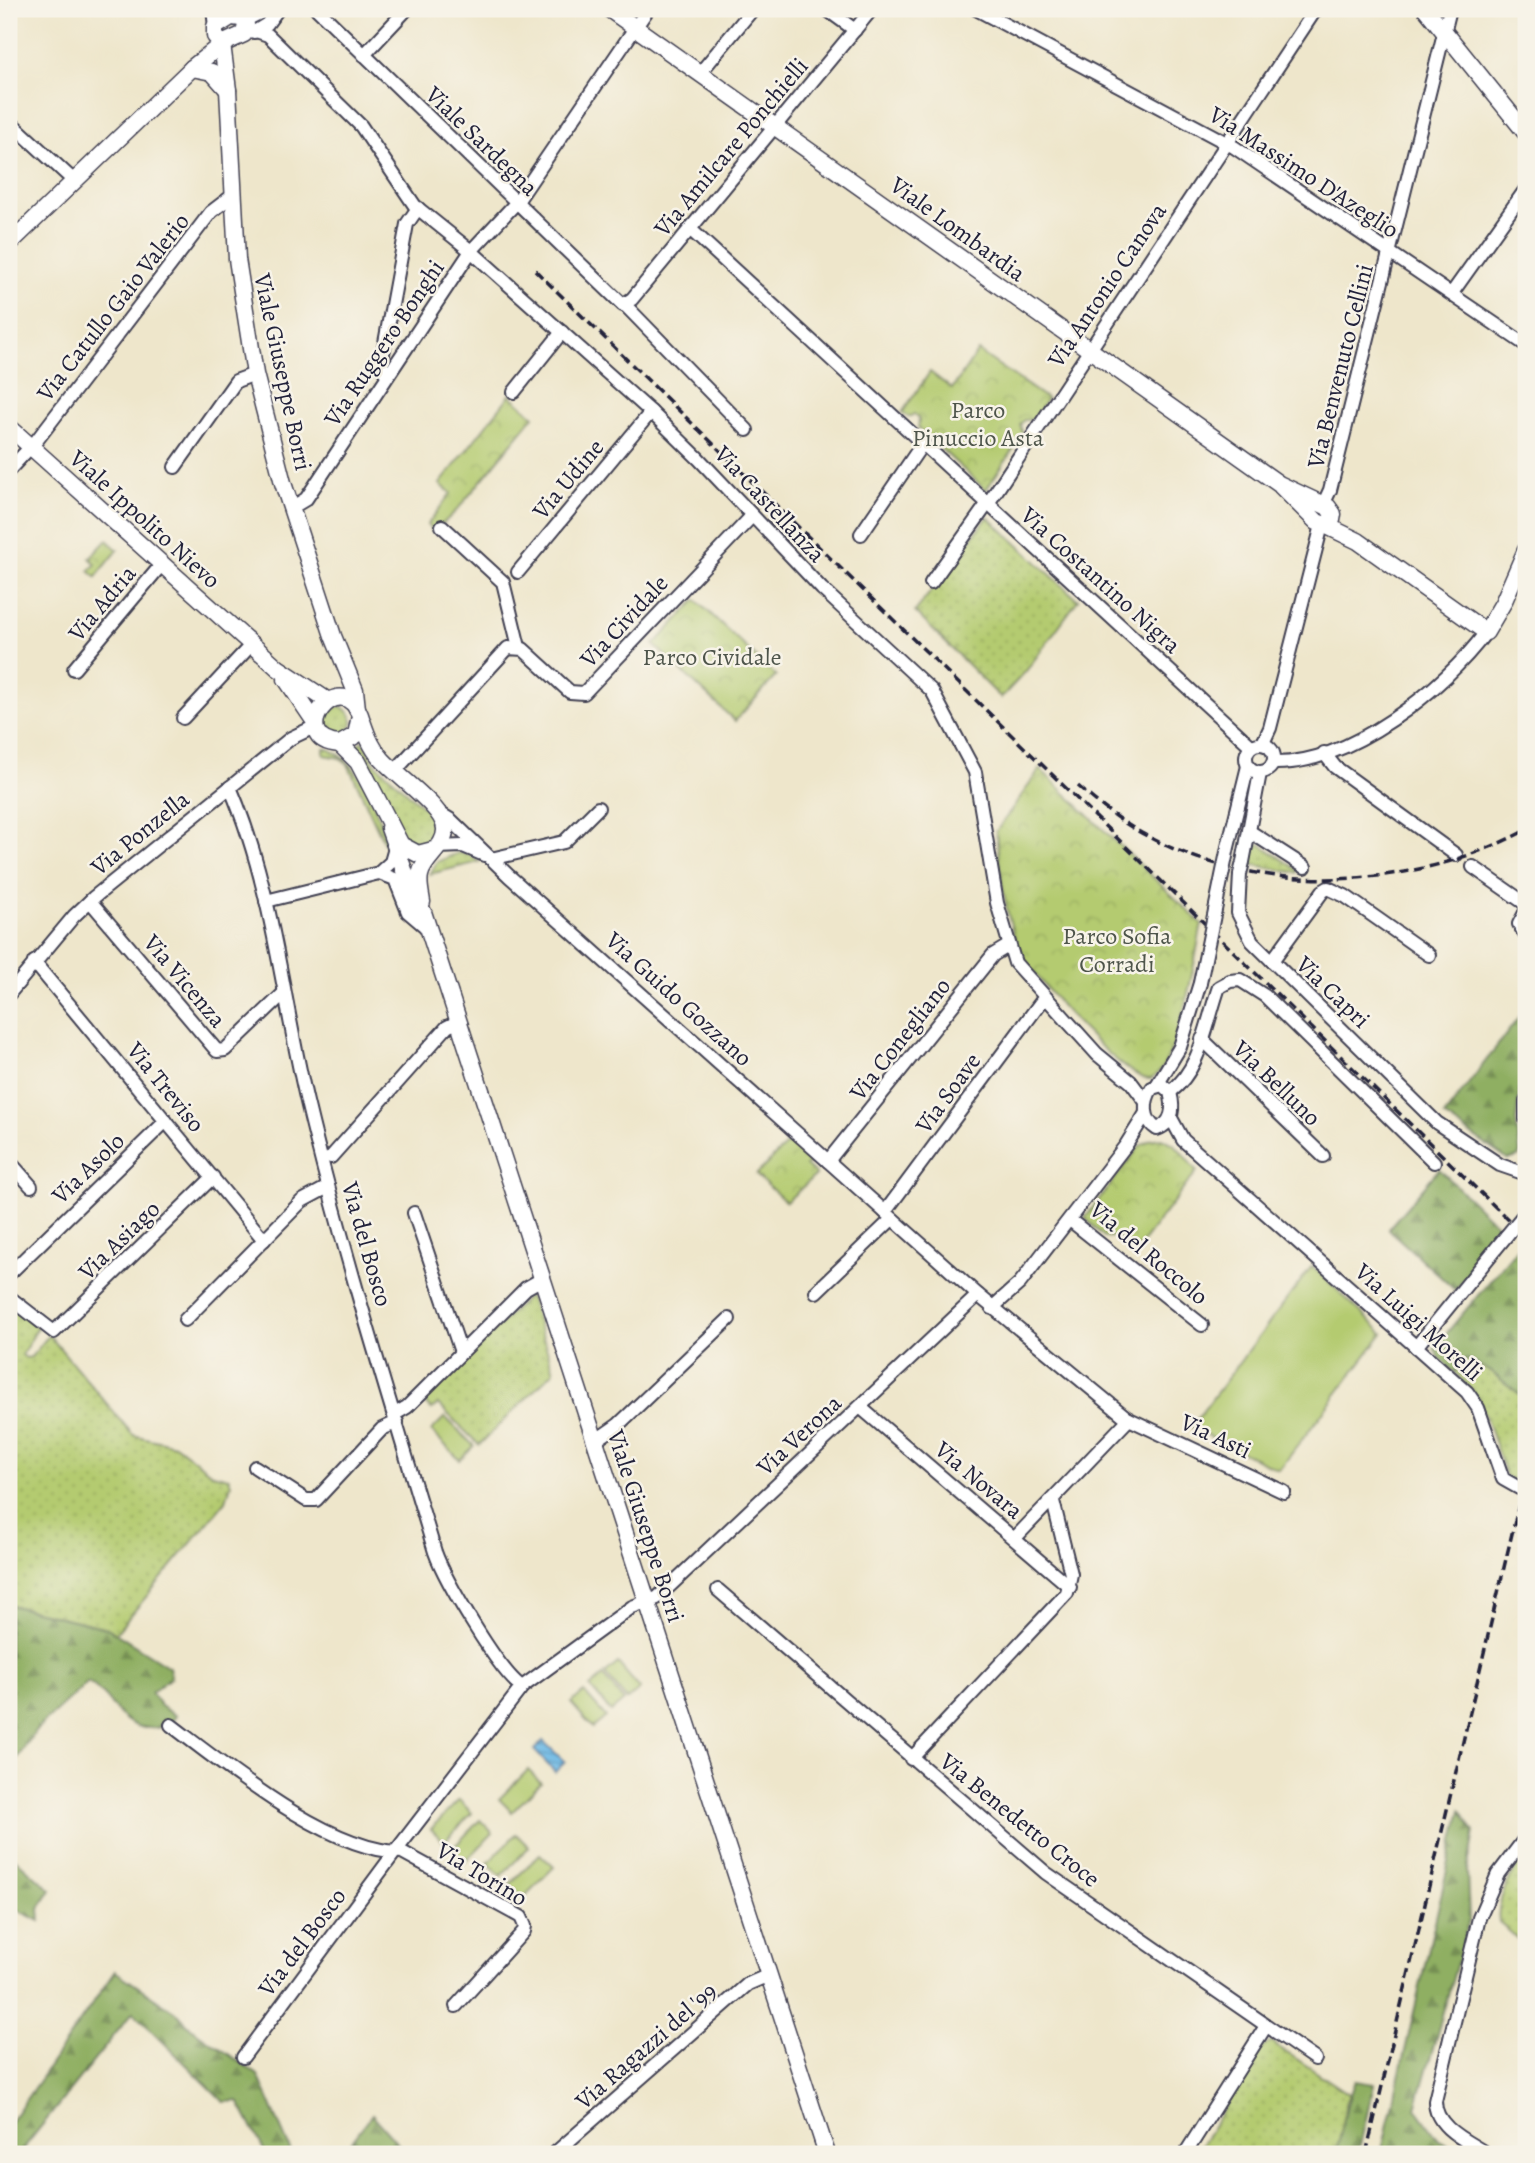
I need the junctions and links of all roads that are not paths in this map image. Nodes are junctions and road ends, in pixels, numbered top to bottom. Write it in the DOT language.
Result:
graph roads {
  1 [pos="213,9"];
  2 [pos="268,9"];
  3 [pos="278,9"];
  4 [pos="317,9"];
  5 [pos="407,9"];
  6 [pos="609,9"];
  7 [pos="648,9"];
  8 [pos="753,9"];
  9 [pos="827,9"];
  10 [pos="872,9"];
  11 [pos="976,9"];
  12 [pos="1316,9"];
  13 [pos="1426,9"];
  14 [pos="1450,9"];
  15 [pos="233,24"];
  16 [pos="635,27"];
  17 [pos="855,30"];
  18 [pos="1443,31"];
  19 [pos="364,55"];
  20 [pos="195,66"];
  21 [pos="700,73"];
  22 [pos="228,90"];
  23 [pos="229,110"];
  24 [pos="9,121"];
  25 [pos="1525,125"];
  26 [pos="775,127"];
  27 [pos="1227,143"];
  28 [pos="74,181"];
  29 [pos="1526,189"];
  30 [pos="232,196"];
  31 [pos="516,203"];
  32 [pos="418,208"];
  33 [pos="690,229"];
  34 [pos="9,244"];
  35 [pos="471,251"];
  36 [pos="1390,253"];
  37 [pos="1452,293"];
  38 [pos="621,303"];
  39 [pos="562,332"];
  40 [pos="1526,345"];
  41 [pos="1089,350"];
  42 [pos="256,374"];
  43 [pos="387,375"];
  44 [pos="514,392"];
  45 [pos="651,412"];
  46 [pos="9,427"];
  47 [pos="747,430"];
  48 [pos="923,443"];
  49 [pos="30,446"];
  50 [pos="175,467"];
  51 [pos="9,470"];
  52 [pos="987,504"];
  53 [pos="291,508"];
  54 [pos="1323,515"];
  55 [pos="752,516"];
  56 [pos="442,526"];
  57 [pos="861,534"];
  58 [pos="1526,550"];
  59 [pos="162,564"];
  60 [pos="518,572"];
  61 [pos="931,583"];
  62 [pos="1486,632"];
  63 [pos="333,636"];
  64 [pos="252,644"];
  65 [pos="519,647"];
  66 [pos="74,668"];
  67 [pos="278,668"];
  68 [pos="331,700"];
  69 [pos="359,713"];
  70 [pos="183,718"];
  71 [pos="316,724"];
  72 [pos="340,744"];
  73 [pos="1257,745"];
  74 [pos="1324,753"];
  75 [pos="1274,763"];
  76 [pos="1248,766"];
  77 [pos="394,772"];
  78 [pos="1260,772"];
  79 [pos="230,788"];
  80 [pos="598,808"];
  81 [pos="437,811"];
  82 [pos="390,828"];
  83 [pos="1249,831"];
  84 [pos="395,848"];
  85 [pos="435,849"];
  86 [pos="1456,855"];
  87 [pos="492,859"];
  88 [pos="1305,867"];
  89 [pos="1473,867"];
  90 [pos="379,873"];
  91 [pos="90,901"];
  92 [pos="266,901"];
  93 [pos="1526,904"];
  94 [pos="1526,911"];
  95 [pos="423,912"];
  96 [pos="428,929"];
  97 [pos="1526,936"];
  98 [pos="1008,946"];
  99 [pos="1429,955"];
  100 [pos="1272,961"];
  101 [pos="34,962"];
  102 [pos="284,993"];
  103 [pos="9,994"];
  104 [pos="1044,998"];
  105 [pos="458,1021"];
  106 [pos="1202,1039"];
  107 [pos="1131,1082"];
  108 [pos="1162,1089"];
  109 [pos="1526,1102"];
  110 [pos="1146,1108"];
  111 [pos="1171,1118"];
  112 [pos="1526,1120"];
  113 [pos="166,1121"];
  114 [pos="1157,1128"];
  115 [pos="1183,1140"];
  116 [pos="1126,1145"];
  117 [pos="1323,1156"];
  118 [pos="331,1157"];
  119 [pos="9,1161"];
  120 [pos="828,1161"];
  121 [pos="1434,1162"];
  122 [pos="1526,1172"];
  123 [pos="213,1177"];
  124 [pos="1526,1180"];
  125 [pos="31,1186"];
  126 [pos="328,1187"];
  127 [pos="1526,1212"];
  128 [pos="414,1213"];
  129 [pos="889,1216"];
  130 [pos="1070,1220"];
  131 [pos="264,1240"];
  132 [pos="9,1274"];
  133 [pos="542,1279"];
  134 [pos="816,1292"];
  135 [pos="978,1296"];
  136 [pos="9,1297"];
  137 [pos="992,1308"];
  138 [pos="185,1320"];
  139 [pos="729,1320"];
  140 [pos="1202,1325"];
  141 [pos="1416,1348"];
  142 [pos="461,1352"];
  143 [pos="860,1407"];
  144 [pos="396,1418"];
  145 [pos="1129,1419"];
  146 [pos="595,1441"];
  147 [pos="255,1467"];
  148 [pos="1519,1488"];
  149 [pos="1284,1492"];
  150 [pos="1054,1501"];
  151 [pos="1015,1538"];
  152 [pos="1070,1587"];
  153 [pos="718,1590"];
  154 [pos="648,1603"];
  155 [pos="522,1687"];
  156 [pos="171,1725"];
  157 [pos="911,1759"];
  158 [pos="1526,1837"];
  159 [pos="395,1852"];
  160 [pos="769,1975"];
  161 [pos="456,2006"];
  162 [pos="1266,2026"];
  163 [pos="243,2057"];
  164 [pos="1315,2059"];
  165 [pos="554,2154"];
  166 [pos="827,2154"];
  167 [pos="1185,2154"];
  168 [pos="1487,2154"];
  1 -- 15 [label="street"];
  2 -- 15 [label="street"];
  3 -- 15 [label="street"];
  4 -- 19 [label="street, Viale Sardegna"];
  5 -- 19 [label="street"];
  6 -- 16 [label="main road, Viale Lombardia"];
  7 -- 16 [label="street, Via Ruggero Bonghi"];
  8 -- 21 [label="street"];
  9 -- 17 [label="street"];
  10 -- 17 [label="street, Via Amilcare Ponchielli"];
  11 -- 27 [label="street, Via Massimo D'Azeglio"];
  12 -- 27 [label="street, Via Antonio Canova"];
  13 -- 18 [label="main road"];
  14 -- 18 [label="street, Via Benvenuto Cellini"];
  15 -- 20 [label="main road"];
  15 -- 22 [label="main road, Viale Giuseppe Borri"];
  15 -- 23 [label="main road, Viale Giuseppe Borri"];
  15 -- 32 [label="street, Via Castellanza"];
  16 -- 21 [label="main road, Viale Lombardia"];
  16 -- 31 [label="street, Via Ruggero Bonghi"];
  17 -- 26 [label="street, Via Amilcare Ponchielli"];
  18 -- 25 [label="main road"];
  18 -- 36 [label="street, Via Benvenuto Cellini"];
  19 -- 31 [label="street, Viale Sardegna"];
  20 -- 22 [label="main road"];
  20 -- 28 [label="main road"];
  21 -- 26 [label="main road, Viale Lombardia"];
  22 -- 23 [label="main road, Viale Giuseppe Borri"];
  23 -- 30 [label="main road, Viale Giuseppe Borri"];
  24 -- 28 [label="street"];
  26 -- 33 [label="street, Via Amilcare Ponchielli"];
  26 -- 41 [label="main road, Viale Lombardia"];
  27 -- 36 [label="street, Via Massimo D'Azeglio"];
  27 -- 41 [label="street, Via Antonio Canova"];
  28 -- 34 [label="main road"];
  29 -- 37 [label="street"];
  30 -- 42 [label="main road, Viale Giuseppe Borri"];
  30 -- 49 [label="street, Via Catullo Gaio Valerio"];
  31 -- 35 [label="street, Via Ruggero Bonghi"];
  31 -- 38 [label="street, Viale Sardegna"];
  32 -- 35 [label="street, Via Castellanza"];
  32 -- 43 [label="street"];
  33 -- 38 [label="street, Via Amilcare Ponchielli"];
  33 -- 48 [label="street, Via Costantino Nigra"];
  35 -- 39 [label="street, Via Castellanza"];
  35 -- 43 [label="street, Via Ruggero Bonghi"];
  36 -- 37 [label="street, Via Massimo D'Azeglio"];
  36 -- 54 [label="street, Via Benvenuto Cellini"];
  37 -- 40 [label="street, Via Massimo D'Azeglio"];
  38 -- 47 [label="street, Viale Sardegna"];
  39 -- 44 [label="street"];
  39 -- 45 [label="street, Via Castellanza"];
  41 -- 52 [label="street, Via Antonio Canova"];
  41 -- 54 [label="main road, Viale Lombardia"];
  42 -- 50 [label="street"];
  42 -- 53 [label="main road, Viale Giuseppe Borri"];
  43 -- 53 [label="street, Via Ruggero Bonghi"];
  45 -- 55 [label="street, Via Castellanza"];
  45 -- 60 [label="street, Via Udine"];
  46 -- 49 [label="main road, Viale Ippolito Nievo"];
  48 -- 52 [label="street, Via Costantino Nigra"];
  48 -- 57 [label="street"];
  49 -- 51 [label="street, Via Catullo Gaio Valerio"];
  49 -- 59 [label="main road, Viale Ippolito Nievo"];
  52 -- 61 [label="street, Via Antonio Canova"];
  52 -- 73 [label="street, Via Costantino Nigra"];
  53 -- 63 [label="main road, Viale Giuseppe Borri"];
  54 -- 62 [label="main road, Viale Lombardia"];
  54 -- 73 [label="street, Via Benvenuto Cellini"];
  55 -- 65 [label="street, Via Cividale"];
  55 -- 98 [label="street, Via Castellanza"];
  56 -- 65 [label="street"];
  58 -- 62 [label="main road"];
  59 -- 64 [label="main road, Viale Ippolito Nievo"];
  59 -- 66 [label="street, Via Adria"];
  62 -- 74 [label="street"];
  63 -- 68 [label="main road, Viale Giuseppe Borri"];
  63 -- 69 [label="main road, Viale Giuseppe Borri"];
  64 -- 67 [label="main road, Viale Ippolito Nievo"];
  64 -- 70 [label="street"];
  65 -- 77 [label="street"];
  67 -- 68 [label="main road, Viale Ippolito Nievo"];
  67 -- 71 [label="main road, Viale Ippolito Nievo"];
  68 -- 69 [label="main road"];
  68 -- 71 [label="main road"];
  69 -- 72 [label="main road"];
  69 -- 77 [label="main road, Viale Giuseppe Borri"];
  71 -- 72 [label="main road"];
  71 -- 79 [label="street, Via Ponzella"];
  72 -- 82 [label="main road"];
  73 -- 75 [label="street"];
  73 -- 76 [label="street"];
  74 -- 75 [label="street"];
  74 -- 86 [label="street"];
  75 -- 78 [label="street"];
  76 -- 78 [label="street"];
  76 -- 108 [label="street, bridge"];
  77 -- 81 [label="main road, Viale Giuseppe Borri"];
  78 -- 83 [label="street, Via Capri"];
  79 -- 91 [label="street, Via Ponzella"];
  79 -- 92 [label="street, Via del Bosco"];
  80 -- 87 [label="street"];
  81 -- 85 [label="main road"];
  81 -- 87 [label="street, Via Guido Gozzano"];
  82 -- 84 [label="main road"];
  82 -- 85 [label="main road"];
  83 -- 88 [label="street"];
  83 -- 100 [label="street, Via Capri"];
  84 -- 90 [label="street"];
  84 -- 95 [label="main road"];
  85 -- 87 [label="street"];
  85 -- 95 [label="main road"];
  87 -- 120 [label="street, Via Guido Gozzano"];
  89 -- 93 [label="street"];
  90 -- 92 [label="street"];
  90 -- 96 [label="street"];
  91 -- 101 [label="street, Via Ponzella"];
  91 -- 102 [label="street, Via Vicenza"];
  92 -- 102 [label="street, Via del Bosco"];
  94 -- 97 [label="street"];
  95 -- 96 [label="main road, Viale Giuseppe Borri"];
  96 -- 105 [label="main road, Viale Giuseppe Borri"];
  98 -- 104 [label="street, Via Castellanza"];
  98 -- 120 [label="street, Via Conegliano"];
  99 -- 100 [label="street"];
  100 -- 122 [label="street, Via Capri"];
  101 -- 103 [label="street, Via Ponzella"];
  101 -- 113 [label="street, Via Treviso"];
  102 -- 126 [label="street, Via del Bosco"];
  104 -- 107 [label="street, Via Castellanza"];
  104 -- 129 [label="street, Via Soave"];
  105 -- 118 [label="street"];
  105 -- 133 [label="main road, Viale Giuseppe Borri"];
  106 -- 108 [label="street"];
  106 -- 117 [label="street, Via Belluno"];
  106 -- 121 [label="street"];
  107 -- 108 [label="street, Via Castellanza"];
  107 -- 110 [label="street, Via Castellanza"];
  108 -- 110 [label="street, Via del Roccolo"];
  108 -- 111 [label="street"];
  109 -- 112 [label="street"];
  110 -- 114 [label="street, Via Castellanza"];
  110 -- 116 [label="street, Via del Roccolo"];
  111 -- 114 [label="street, Via del Roccolo"];
  111 -- 115 [label="street"];
  113 -- 123 [label="street, Via Treviso"];
  113 -- 132 [label="street, Via Asolo"];
  114 -- 115 [label="street"];
  114 -- 116 [label="street, Via del Roccolo"];
  115 -- 141 [label="street, Via Luigi Morelli"];
  116 -- 130 [label="street, Via del Roccolo"];
  119 -- 125 [label="street"];
  120 -- 129 [label="street, Via Guido Gozzano"];
  122 -- 124 [label="street"];
  123 -- 131 [label="street, Via Treviso"];
  123 -- 136 [label="street, Via Asiago"];
  126 -- 131 [label="street"];
  126 -- 144 [label="street, Via del Bosco"];
  127 -- 141 [label="street, bridge"];
  128 -- 142 [label="street"];
  129 -- 134 [label="street"];
  129 -- 135 [label="street, Via Guido Gozzano"];
  130 -- 137 [label="street"];
  130 -- 140 [label="street, Via del Roccolo"];
  131 -- 138 [label="street"];
  133 -- 142 [label="street"];
  133 -- 146 [label="main road, Viale Giuseppe Borri"];
  135 -- 137 [label="street, Via Guido Gozzano"];
  135 -- 143 [label="street, Via Verona"];
  137 -- 145 [label="street, Via Guido Gozzano"];
  139 -- 146 [label="street"];
  141 -- 148 [label="street, Via Luigi Morelli"];
  142 -- 144 [label="street"];
  143 -- 151 [label="street, Via Novara"];
  143 -- 154 [label="street, Via Verona"];
  144 -- 147 [label="street"];
  144 -- 155 [label="street, Via del Bosco"];
  145 -- 149 [label="street, Via Asti"];
  145 -- 150 [label="street"];
  146 -- 154 [label="main road, Viale Giuseppe Borri"];
  150 -- 151 [label="street"];
  150 -- 152 [label="street, Via Novara"];
  151 -- 152 [label="street, Via Novara"];
  152 -- 157 [label="street"];
  153 -- 157 [label="street, Via Benedetto Croce"];
  154 -- 155 [label="street, Via del Bosco"];
  154 -- 160 [label="main road, Viale Giuseppe Borri"];
  155 -- 159 [label="street, Via del Bosco"];
  156 -- 159 [label="street"];
  157 -- 162 [label="street, Via Benedetto Croce"];
  158 -- 168 [label="street"];
  159 -- 161 [label="street, Via Torino"];
  159 -- 163 [label="street, Via del Bosco"];
  160 -- 165 [label="street, Via Ragazzi del '99"];
  160 -- 166 [label="main road, Viale Giuseppe Borri"];
  162 -- 164 [label="street, Via Benedetto Croce"];
  162 -- 167 [label="street"];
}
